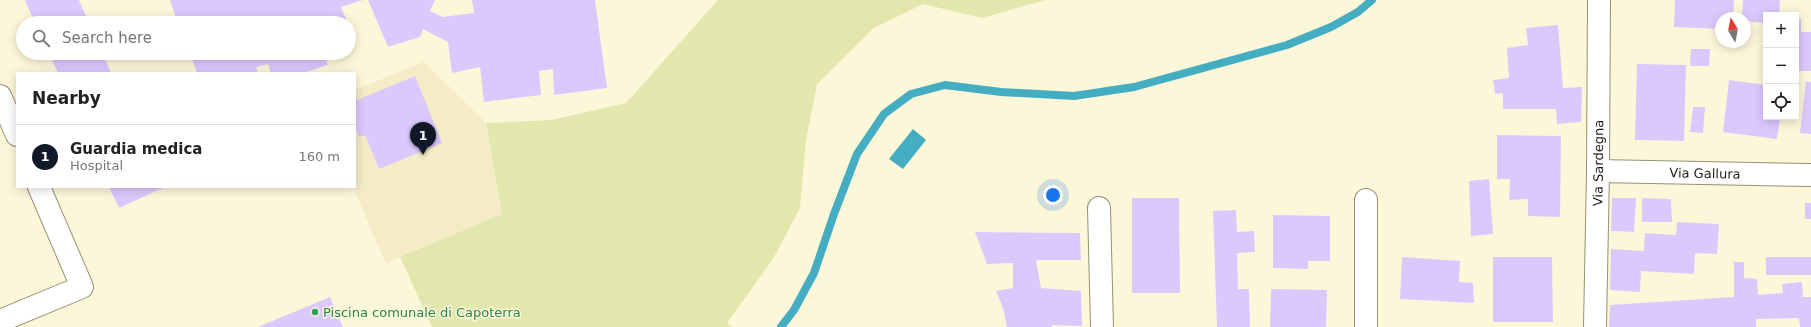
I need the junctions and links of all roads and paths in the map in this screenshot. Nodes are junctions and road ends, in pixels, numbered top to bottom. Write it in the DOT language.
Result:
graph roads {
  1 [pos="1599,0"];
  2 [pos="0,96"];
  3 [pos="16,133"];
  4 [pos="1598,171"];
  5 [pos="1811,175"];
  6 [pos="39,188"];
  7 [pos="1366,200"];
  8 [pos="1099,208"];
  9 [pos="0,321"];
  10 [pos="1102,327"];
  11 [pos="1366,327"];
  12 [pos="1595,327"];
  1 -- 4 [label="street, Via Sardegna"];
  2 -- 3 [label="street"];
  4 -- 5 [label="street, Via Gallura"];
  4 -- 12 [label="street, Via Sardegna"];
  6 -- 9 [label="street"];
  7 -- 11 [label="street"];
  8 -- 10 [label="street"];
}
